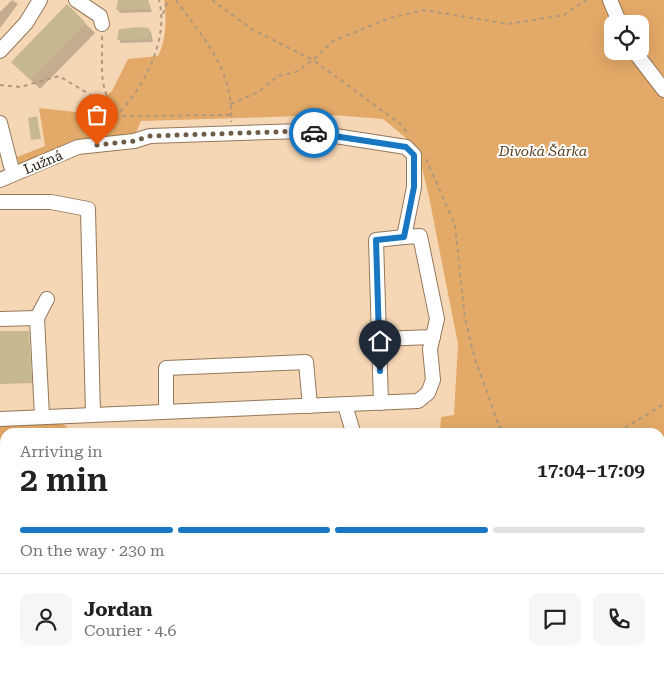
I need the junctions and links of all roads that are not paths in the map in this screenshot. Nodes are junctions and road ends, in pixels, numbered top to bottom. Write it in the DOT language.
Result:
graph roads {
  1 [pos="40,0"];
  2 [pos="76,0"];
  3 [pos="610,0"];
  4 [pos="616,15"];
  5 [pos="102,24"];
  6 [pos="0,51"];
  7 [pos="641,60"];
  8 [pos="664,90"];
  9 [pos="0,123"];
  10 [pos="10,166"];
  11 [pos="0,180"];
  12 [pos="414,187"];
  13 [pos="422,200"];
  14 [pos="0,202"];
  15 [pos="404,237"];
  16 [pos="47,298"];
  17 [pos="37,318"];
  18 [pos="0,319"];
  19 [pos="433,337"];
  20 [pos="379,339"];
  21 [pos="381,403"];
  22 [pos="345,405"];
  23 [pos="310,406"];
  24 [pos="166,412"];
  25 [pos="93,415"];
  26 [pos="42,416"];
  27 [pos="0,419"];
  28 [pos="352,428"];
  1 -- 6 [label="street"];
  2 -- 5 [label="street"];
  3 -- 4 [label="street"];
  7 -- 8 [label="street"];
  9 -- 10 [label="street"];
  11 -- 12 [label="street, Lužná"];
  12 -- 13 [label="street"];
  12 -- 15 [label="street, Lužná"];
  14 -- 25 [label="street"];
  15 -- 19 [label="street"];
  15 -- 20 [label="street"];
  16 -- 17 [label="street"];
  17 -- 18 [label="street"];
  17 -- 26 [label="street"];
  19 -- 20 [label="street"];
  19 -- 21 [label="street"];
  20 -- 21 [label="street"];
  21 -- 22 [label="street"];
  22 -- 23 [label="street"];
  22 -- 28 [label="street"];
  23 -- 24 [label="street"];
  23 -- 24 [label="street"];
  24 -- 25 [label="street"];
  25 -- 26 [label="street"];
  26 -- 27 [label="street"];
}
